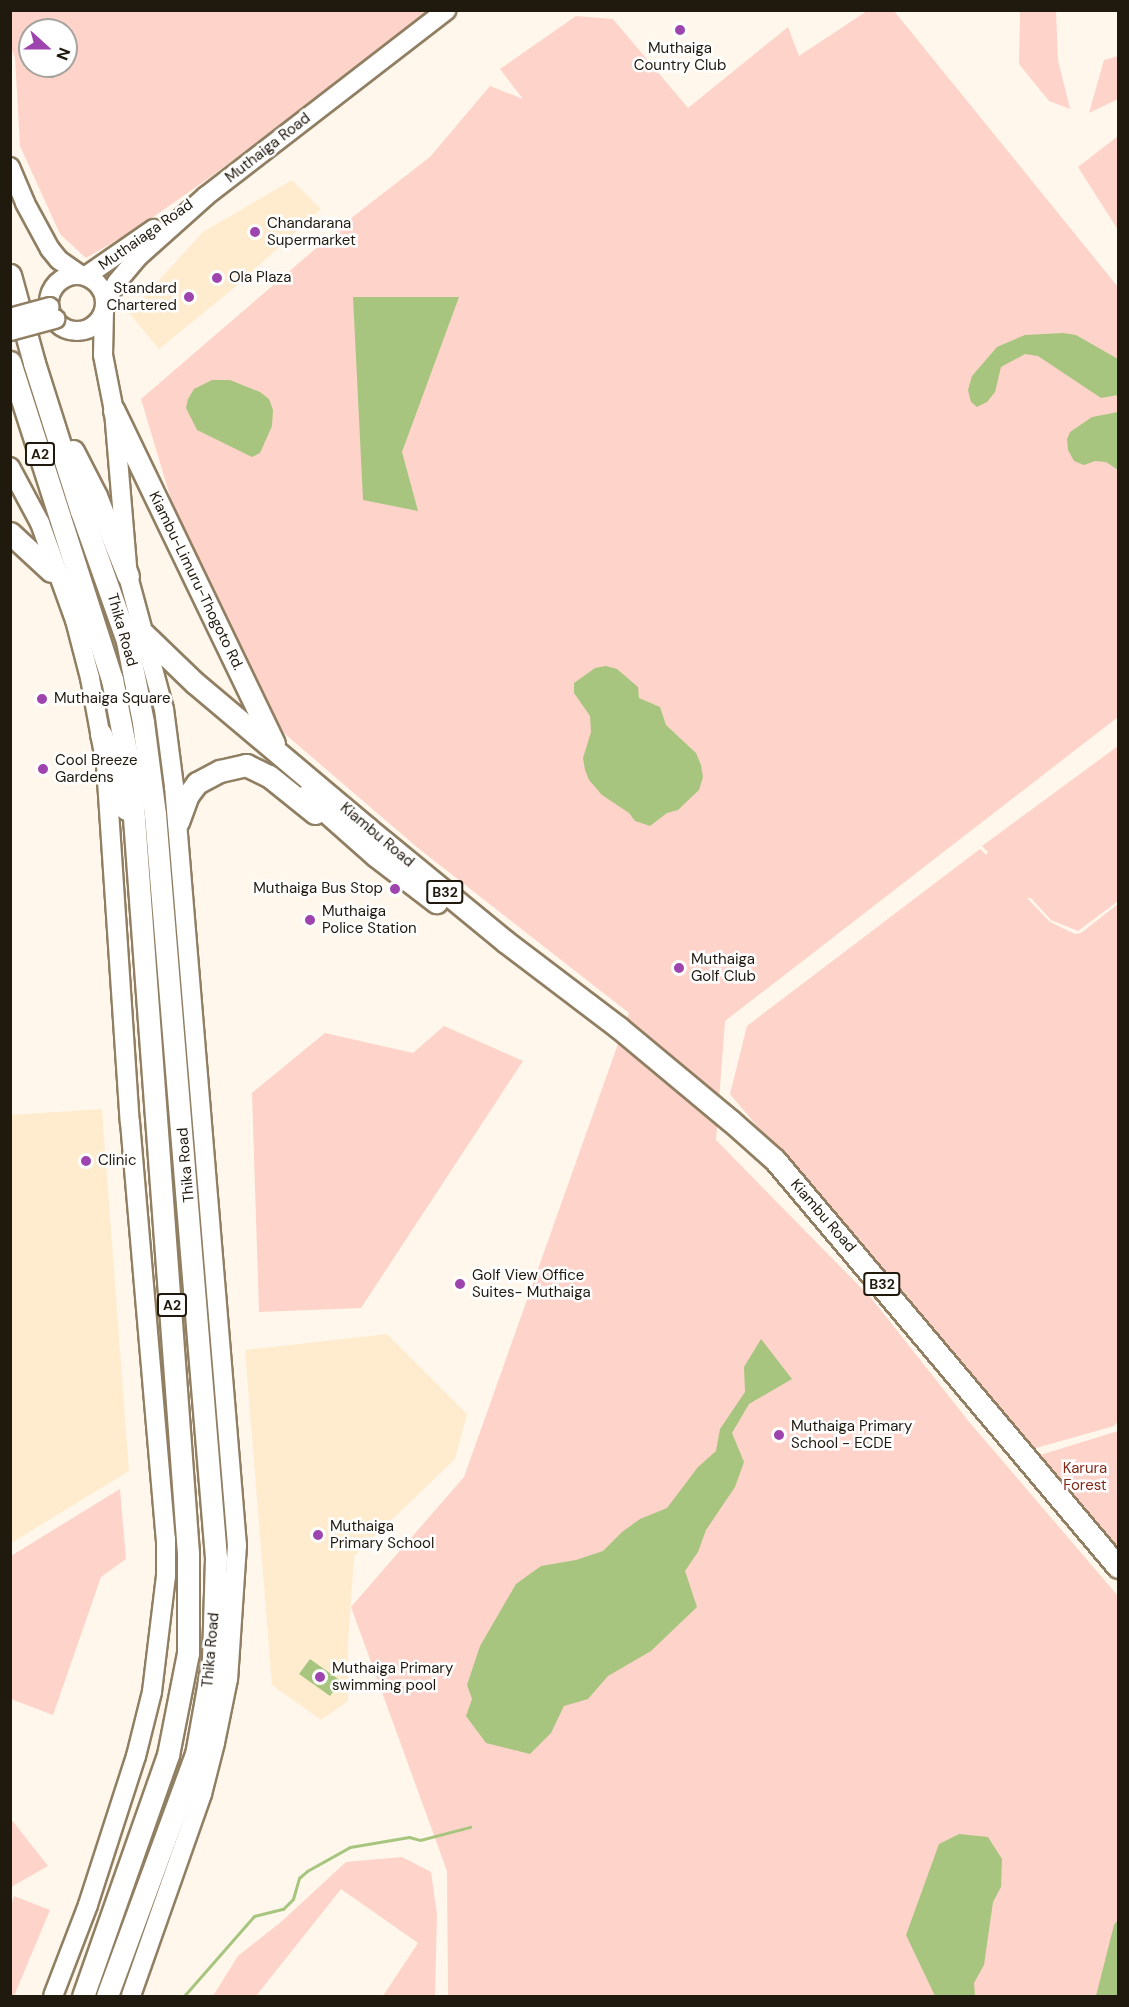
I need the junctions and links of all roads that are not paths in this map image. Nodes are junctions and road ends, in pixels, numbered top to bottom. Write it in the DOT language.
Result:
graph roads {
  1 [pos="447,10"];
  2 [pos="10,167"];
  3 [pos="206,196"];
  4 [pos="10,275"];
  5 [pos="83,275"];
  6 [pos="105,307"];
  7 [pos="52,313"];
  8 [pos="10,318"];
  9 [pos="19,333"];
  10 [pos="10,362"];
  11 [pos="47,403"];
  12 [pos="114,411"];
  13 [pos="10,467"];
  14 [pos="10,533"];
  15 [pos="51,571"];
  16 [pos="128,576"];
  17 [pos="144,634"];
  18 [pos="166,669"];
  19 [pos="101,734"];
  20 [pos="278,751"];
  21 [pos="178,822"];
  22 [pos="138,844"];
  23 [pos="376,856"];
  24 [pos="618,1027"];
  25 [pos="1119,1567"];
  26 [pos="53,1996"];
  27 [pos="82,1996"];
  28 [pos="107,1996"];
  29 [pos="131,1996"];
  1 -- 3 [label="main road, Muthaiga Road"];
  2 -- 5 [label="main road"];
  3 -- 5 [label="main road, Muthaiaga Road"];
  3 -- 6 [label="main road, Muthaiga Road"];
  4 -- 9 [label="highway, A2"];
  5 -- 6 [label="main road"];
  5 -- 7 [label="main road"];
  6 -- 7 [label="main road"];
  6 -- 12 [label="main road"];
  7 -- 8 [label="main road, bridge"];
  7 -- 9 [label="main road, bridge"];
  9 -- 11 [label="highway, Thika Road / A2"];
  10 -- 22 [label="highway, Thika Road / A2"];
  11 -- 16 [label="highway"];
  11 -- 28 [label="highway, Thika Road / A2"];
  12 -- 16 [label="main road, Thika Road"];
  12 -- 20 [label="highway, Kiambu-Limuru-Thogoto Rd. / B32"];
  13 -- 19 [label="main road"];
  14 -- 15 [label="highway"];
  16 -- 17 [label="main road, Thika Road"];
  17 -- 20 [label="highway, Kiambu Road / B32"];
  17 -- 21 [label="main road, Thika Road"];
  18 -- 23 [label="highway, Kiambu Road / B32"];
  19 -- 22 [label="highway"];
  19 -- 26 [label="main road"];
  20 -- 24 [label="highway, Kiambu Road / B32"];
  21 -- 23 [label="highway, Kiambu Road / B32"];
  21 -- 29 [label="main road, Thika Road"];
  22 -- 27 [label="highway, Thika Road / A2"];
  23 -- 24 [label="highway, Kiambu Road / B32"];
  24 -- 25 [label="highway, Kiambu Road / B32"];
}
